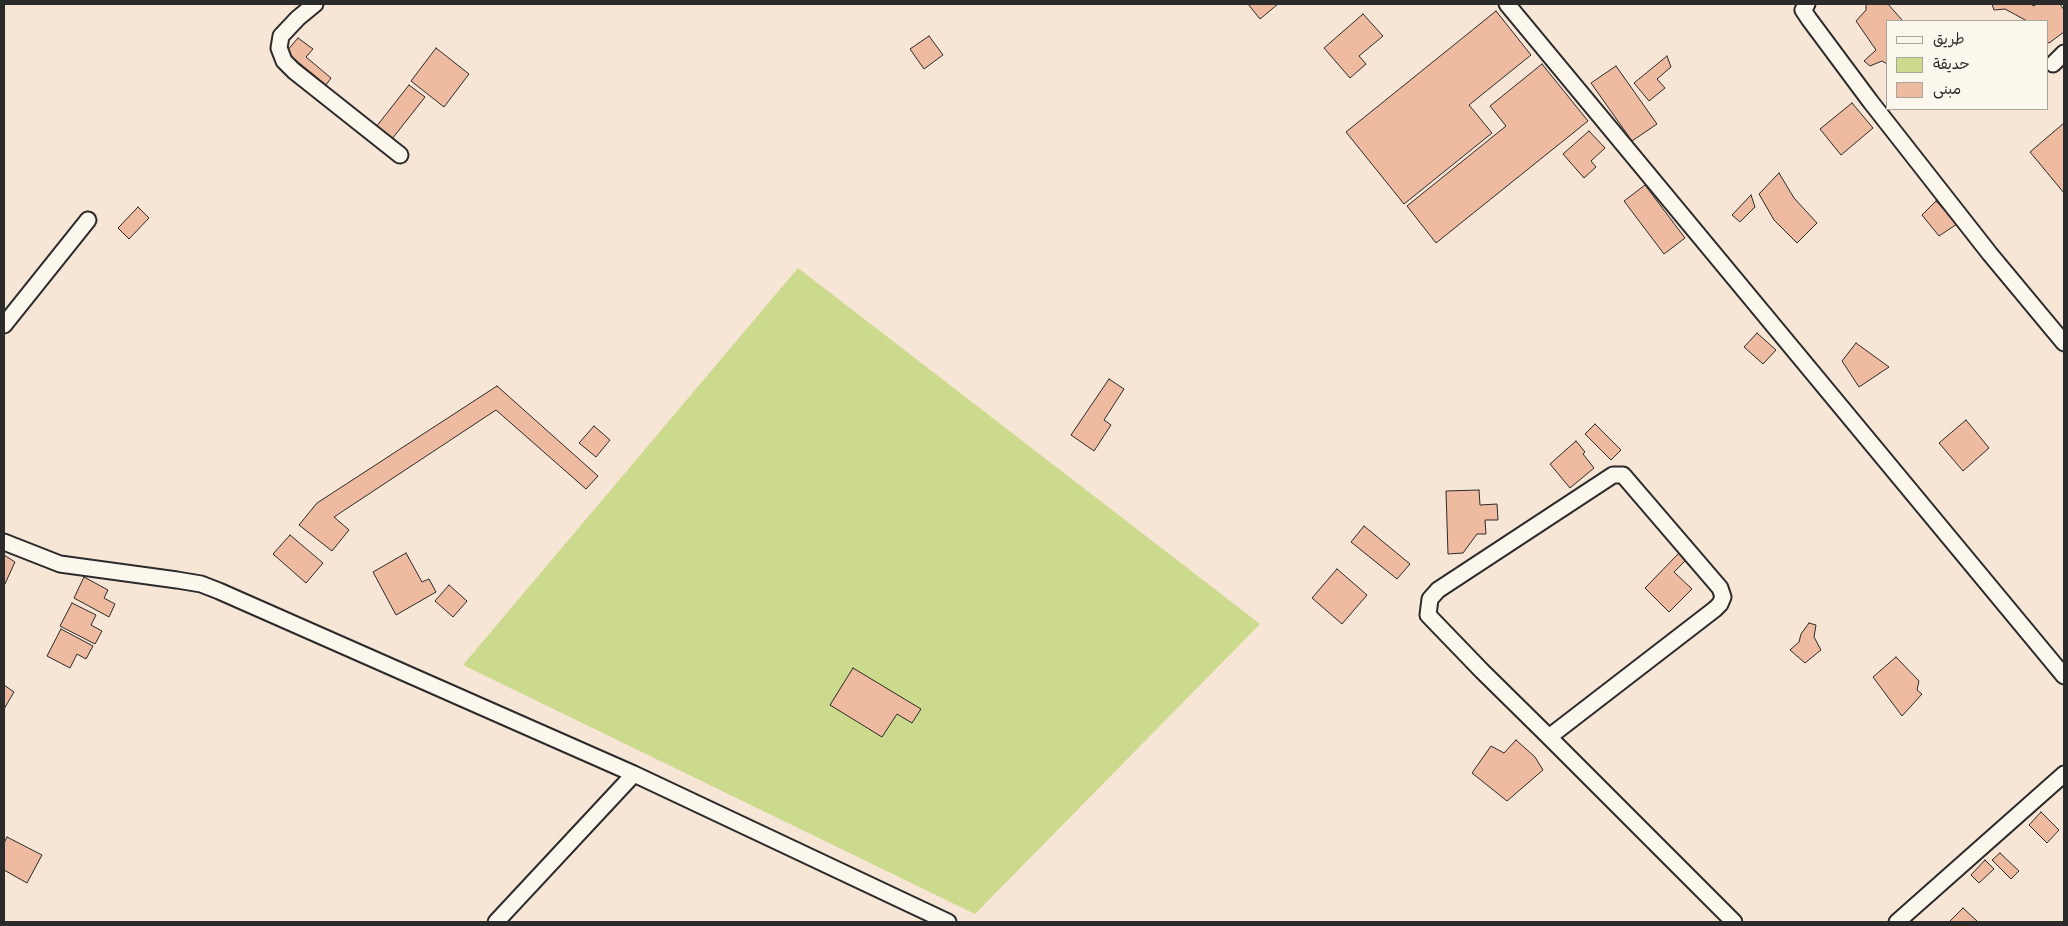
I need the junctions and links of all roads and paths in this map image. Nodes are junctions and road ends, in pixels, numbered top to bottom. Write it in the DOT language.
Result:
graph roads {
  1 [pos="315,4"];
  2 [pos="1507,4"];
  3 [pos="1807,4"];
  4 [pos="2064,53"];
  5 [pos="2053,64"];
  6 [pos="400,155"];
  7 [pos="88,220"];
  8 [pos="4,324"];
  9 [pos="2064,343"];
  10 [pos="4,542"];
  11 [pos="2064,676"];
  12 [pos="1549,737"];
  13 [pos="634,774"];
  14 [pos="2064,774"];
  15 [pos="496,922"];
  16 [pos="948,922"];
  17 [pos="1734,922"];
  18 [pos="1897,922"];
  1 -- 6 [label="street"];
  2 -- 11 [label="street"];
  3 -- 9 [label="street"];
  4 -- 5 [label="street"];
  7 -- 8 [label="street"];
  10 -- 13 [label="street"];
  12 -- 12 [label="street"];
  12 -- 17 [label="street"];
  13 -- 15 [label="street"];
  13 -- 16 [label="street"];
  14 -- 18 [label="street"];
}
